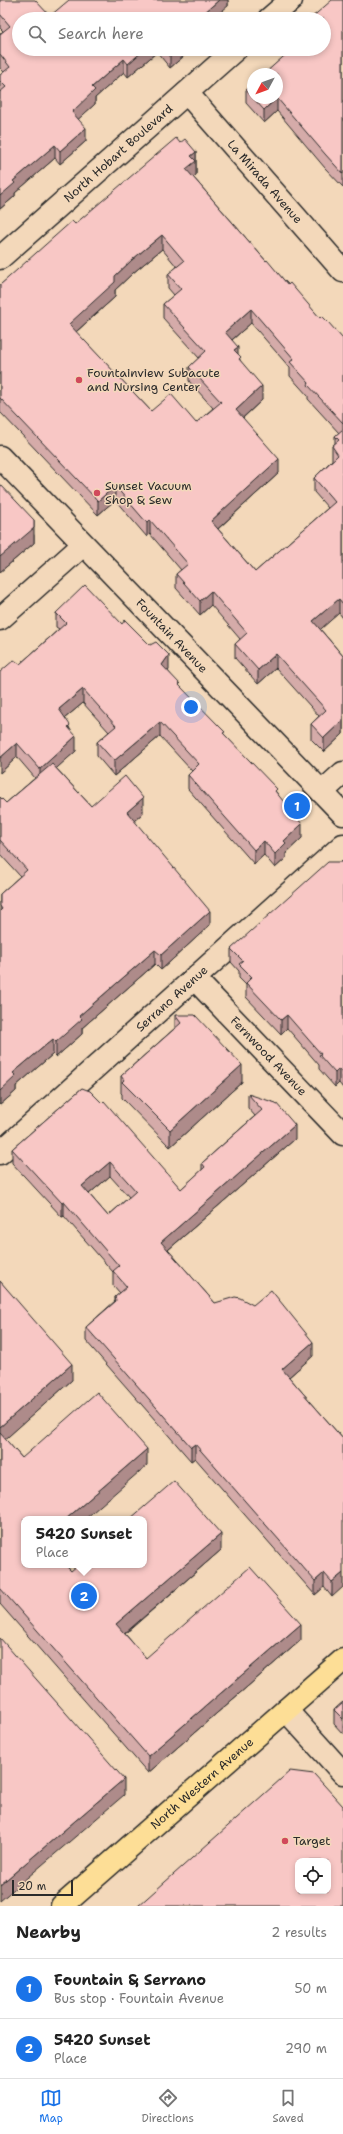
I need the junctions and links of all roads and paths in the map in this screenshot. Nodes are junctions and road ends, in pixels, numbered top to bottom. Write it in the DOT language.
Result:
graph roads {
  1 [pos="291,0"];
  2 [pos="277,12"];
  3 [pos="228,56"];
  4 [pos="187,93"];
  5 [pos="0,258"];
  6 [pos="343,271"];
  7 [pos="0,457"];
  8 [pos="83,545"];
  9 [pos="0,619"];
  10 [pos="343,773"];
  11 [pos="322,792"];
  12 [pos="343,814"];
  13 [pos="343,845"];
  14 [pos="194,978"];
  15 [pos="343,1134"];
  16 [pos="0,1153"];
  17 [pos="343,1660"];
  18 [pos="286,1710"];
  19 [pos="343,1773"];
  20 [pos="62,1906"];
  1 -- 2 [label="street"];
  3 -- 4 [label="street, North Hobart Boulevard"];
  4 -- 5 [label="street, North Hobart Boulevard"];
  4 -- 6 [label="street, La Mirada Avenue"];
  7 -- 8 [label="street, Fountain Avenue"];
  8 -- 9 [label="street"];
  8 -- 11 [label="street, Fountain Avenue"];
  10 -- 11 [label="street"];
  11 -- 12 [label="street, Fountain Avenue"];
  13 -- 14 [label="street, Serrano Avenue"];
  14 -- 15 [label="street, Fernwood Avenue"];
  14 -- 16 [label="street, Serrano Avenue"];
  17 -- 18 [label="main road, North Western Avenue"];
  18 -- 19 [label="street"];
  18 -- 20 [label="main road, North Western Avenue"];
}
